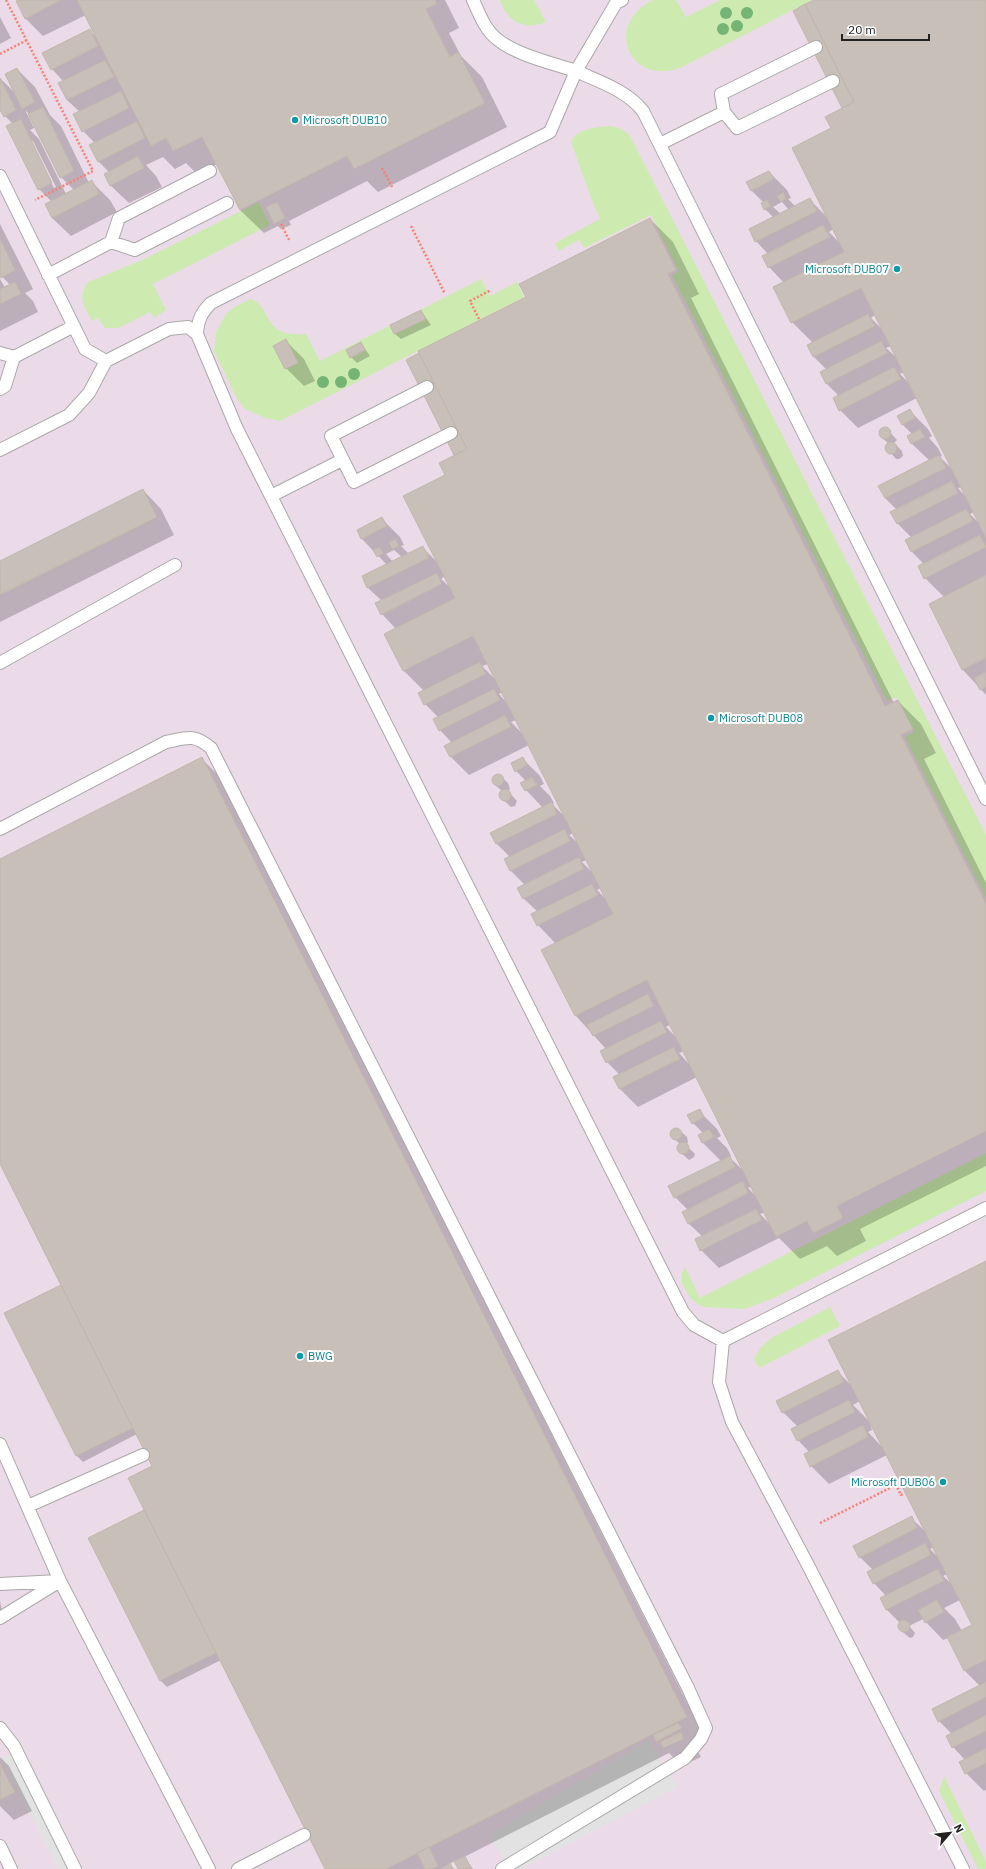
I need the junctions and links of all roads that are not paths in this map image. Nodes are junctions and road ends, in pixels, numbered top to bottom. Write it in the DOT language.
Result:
graph roads {
  1 [pos="473,0"];
  2 [pos="622,0"];
  3 [pos="816,47"];
  4 [pos="576,71"];
  5 [pos="833,81"];
  6 [pos="724,112"];
  7 [pos="660,144"];
  8 [pos="210,170"];
  9 [pos="0,176"];
  10 [pos="227,203"];
  11 [pos="111,242"];
  12 [pos="48,275"];
  13 [pos="74,326"];
  14 [pos="196,334"];
  15 [pos="0,353"];
  16 [pos="14,357"];
  17 [pos="106,361"];
  18 [pos="428,387"];
  19 [pos="0,389"];
  20 [pos="451,433"];
  21 [pos="0,450"];
  22 [pos="342,460"];
  23 [pos="271,496"];
  24 [pos="175,565"];
  25 [pos="0,663"];
  26 [pos="986,799"];
  27 [pos="0,830"];
  28 [pos="986,1208"];
  29 [pos="723,1341"];
  30 [pos="0,1444"];
  31 [pos="143,1455"];
  32 [pos="28,1506"];
  33 [pos="60,1581"];
  34 [pos="0,1584"];
  35 [pos="0,1618"];
  36 [pos="0,1728"];
  37 [pos="304,1836"];
  38 [pos="0,1846"];
  39 [pos="12,1869"];
  40 [pos="75,1869"];
  41 [pos="209,1869"];
  42 [pos="238,1869"];
  43 [pos="502,1869"];
  44 [pos="963,1869"];
  1 -- 4 [label="lane"];
  2 -- 4 [label="lane"];
  3 -- 6 [label="lane"];
  4 -- 7 [label="lane"];
  4 -- 14 [label="lane"];
  5 -- 6 [label="lane"];
  6 -- 7 [label="lane"];
  7 -- 26 [label="lane"];
  8 -- 11 [label="lane"];
  9 -- 12 [label="lane"];
  10 -- 11 [label="lane"];
  11 -- 12 [label="lane"];
  12 -- 13 [label="lane"];
  13 -- 16 [label="lane"];
  13 -- 17 [label="lane"];
  14 -- 17 [label="lane"];
  14 -- 23 [label="lane"];
  15 -- 16 [label="lane"];
  16 -- 19 [label="lane"];
  17 -- 21 [label="lane"];
  18 -- 22 [label="lane"];
  20 -- 22 [label="lane"];
  22 -- 23 [label="lane"];
  23 -- 29 [label="lane"];
  24 -- 25 [label="lane"];
  27 -- 43 [label="lane"];
  28 -- 29 [label="lane"];
  29 -- 44 [label="lane"];
  30 -- 32 [label="lane"];
  31 -- 32 [label="lane"];
  32 -- 33 [label="lane"];
  33 -- 34 [label="lane"];
  33 -- 35 [label="lane"];
  33 -- 41 [label="lane"];
  36 -- 40 [label="lane"];
  37 -- 42 [label="lane"];
  38 -- 39 [label="lane"];
}
